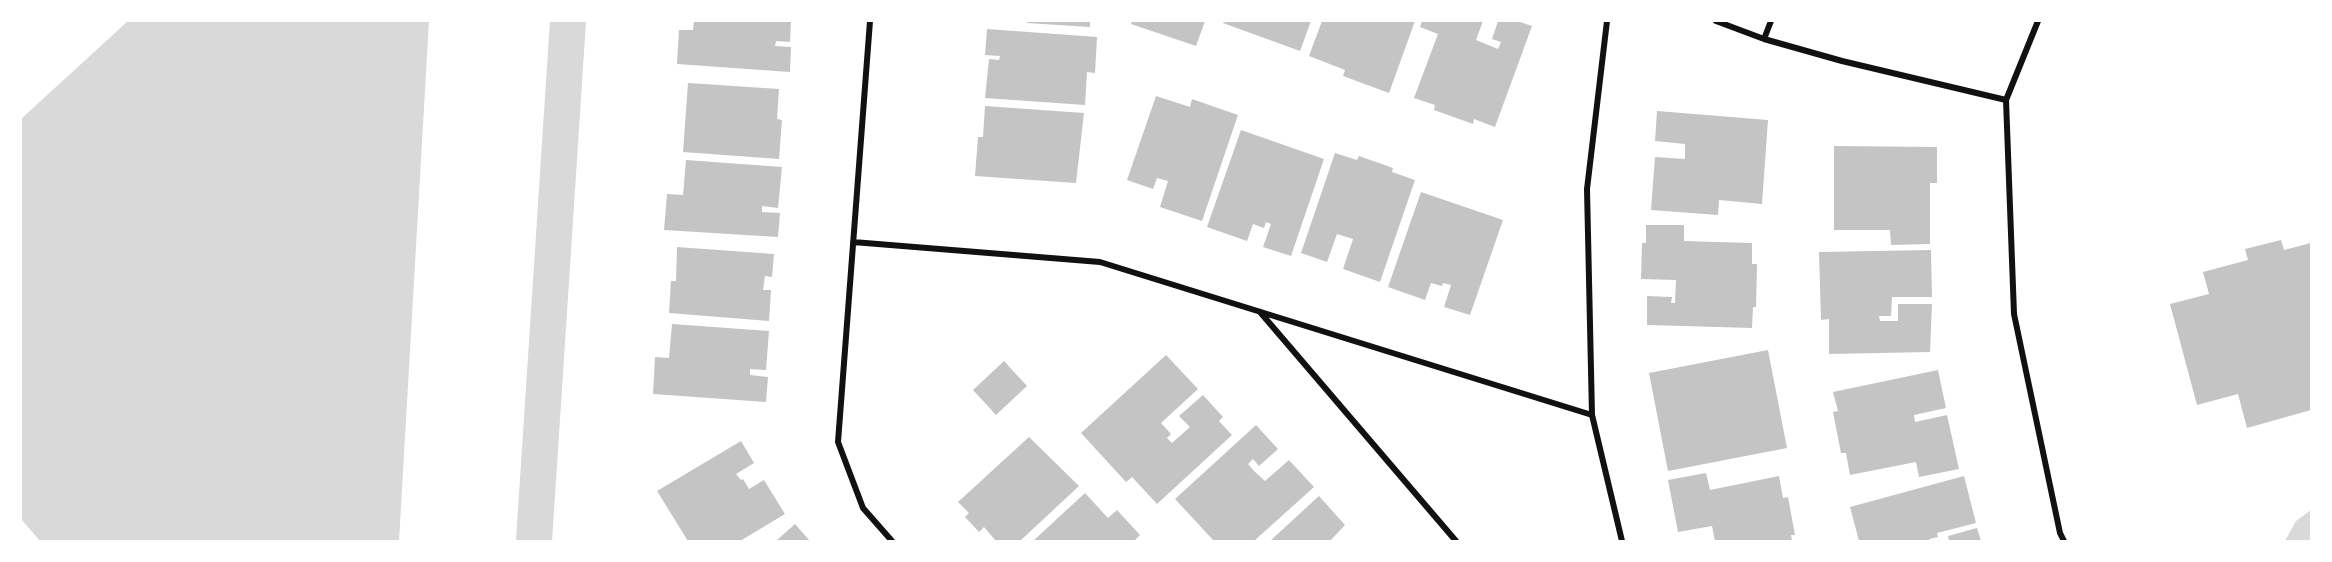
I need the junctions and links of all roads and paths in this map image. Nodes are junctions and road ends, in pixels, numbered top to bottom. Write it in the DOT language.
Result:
graph roads {
  1 [pos="870,21"];
  2 [pos="1606,21"];
  3 [pos="1716,21"];
  4 [pos="1771,21"];
  5 [pos="2038,21"];
  6 [pos="1764,39"];
  7 [pos="2006,100"];
  8 [pos="854,242"];
  9 [pos="1260,312"];
  10 [pos="1592,415"];
  11 [pos="892,541"];
  12 [pos="1456,541"];
  13 [pos="1622,541"];
  14 [pos="2064,541"];
  1 -- 8 [label="street"];
  2 -- 10 [label="street"];
  3 -- 6 [label="street"];
  4 -- 6 [label="street"];
  5 -- 7 [label="street"];
  6 -- 7 [label="street"];
  7 -- 14 [label="street"];
  8 -- 9 [label="street"];
  8 -- 11 [label="street"];
  9 -- 10 [label="street"];
  9 -- 12 [label="street"];
  10 -- 13 [label="street"];
}
